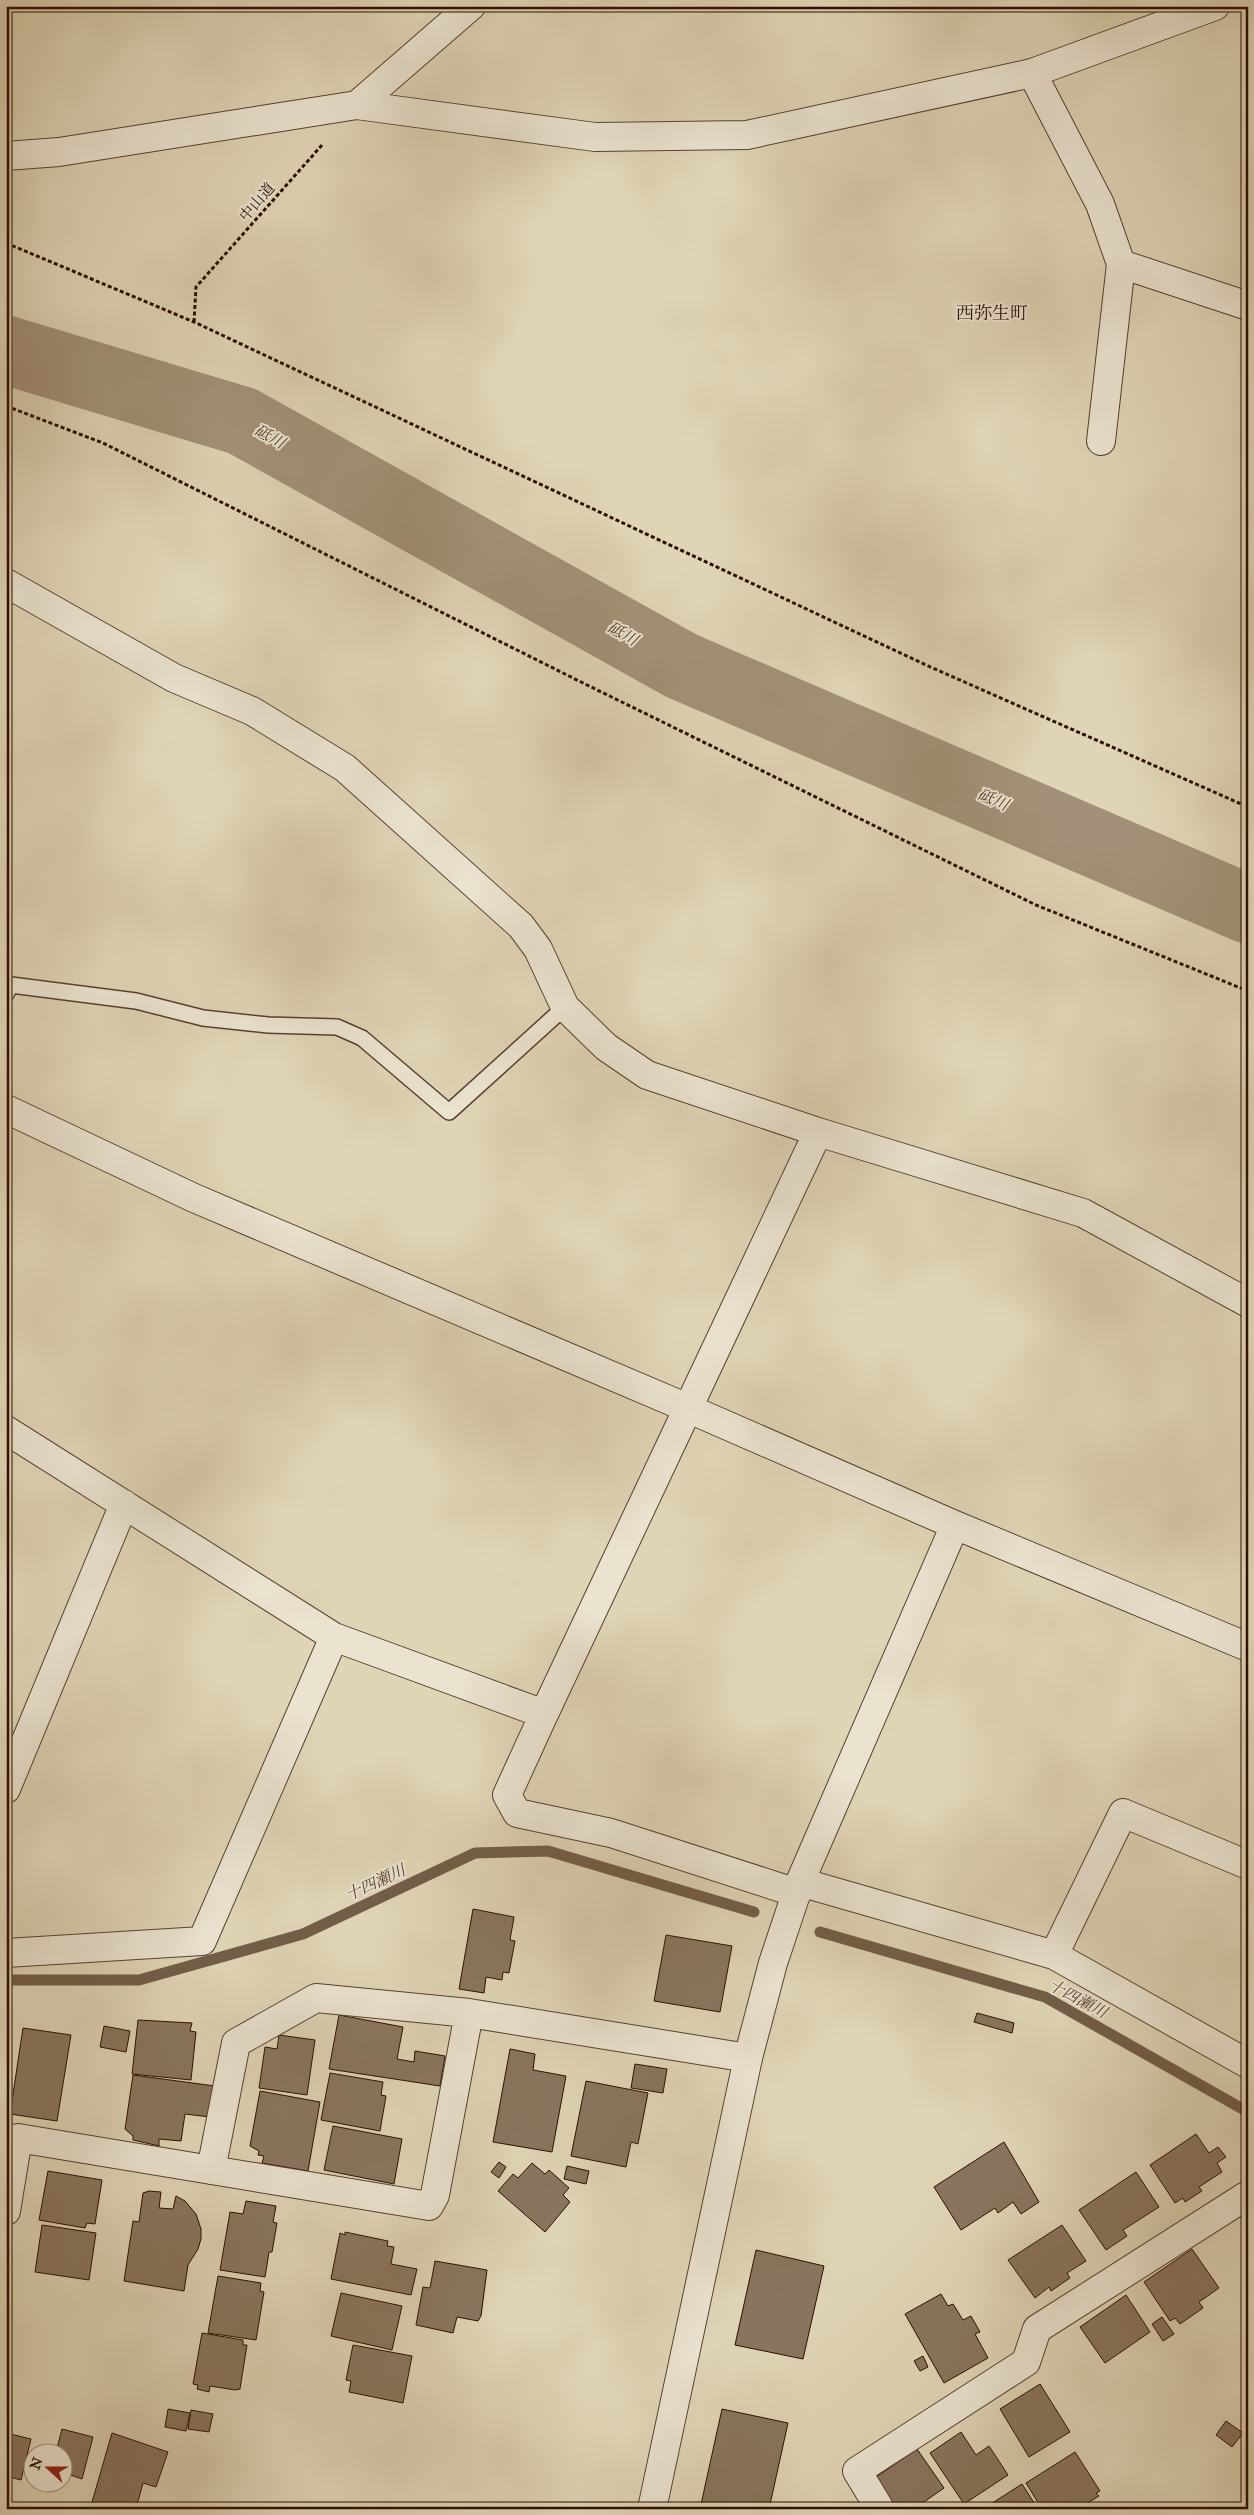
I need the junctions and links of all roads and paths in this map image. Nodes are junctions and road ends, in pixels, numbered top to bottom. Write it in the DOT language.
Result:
graph roads {
  1 [pos="471,6"];
  2 [pos="1215,6"];
  3 [pos="1032,73"];
  4 [pos="357,106"];
  5 [pos="6,156"];
  6 [pos="6,243"];
  7 [pos="1121,264"];
  8 [pos="1248,306"];
  9 [pos="194,322"];
  10 [pos="6,406"];
  11 [pos="1101,441"];
  12 [pos="6,583"];
  13 [pos="1248,807"];
  14 [pos="1248,991"];
  15 [pos="6,994"];
  16 [pos="565,1007"];
  17 [pos="6,1109"];
  18 [pos="818,1132"];
  19 [pos="1248,1303"];
  20 [pos="688,1409"];
  21 [pos="6,1430"];
  22 [pos="124,1504"];
  23 [pos="955,1525"];
  24 [pos="334,1637"];
  25 [pos="1248,1647"];
  26 [pos="544,1714"];
  27 [pos="6,1789"];
  28 [pos="1248,1865"];
  29 [pos="798,1887"];
  30 [pos="6,1953"];
  31 [pos="1054,1955"];
  32 [pos="469,2013"];
  33 [pos="748,2058"];
  34 [pos="1248,2064"];
  35 [pos="211,2170"];
  36 [pos="1246,2196"];
  37 [pos="6,2211"];
  38 [pos="652,2509"];
  39 [pos="880,2509"];
  1 -- 4 [label="street"];
  2 -- 3 [label="street"];
  3 -- 4 [label="street"];
  3 -- 7 [label="street"];
  4 -- 5 [label="street"];
  4 -- 9 [label="path, 中山道"];
  6 -- 9 [label="path"];
  7 -- 8 [label="street"];
  7 -- 11 [label="street"];
  9 -- 13 [label="path"];
  10 -- 14 [label="path"];
  12 -- 16 [label="street"];
  15 -- 16 [label="lane"];
  16 -- 18 [label="street"];
  17 -- 20 [label="street"];
  18 -- 19 [label="street"];
  18 -- 20 [label="street"];
  20 -- 23 [label="street"];
  20 -- 26 [label="street"];
  21 -- 22 [label="street"];
  22 -- 24 [label="street"];
  22 -- 27 [label="street"];
  23 -- 25 [label="street"];
  23 -- 29 [label="street"];
  24 -- 26 [label="street"];
  24 -- 30 [label="street"];
  26 -- 29 [label="street"];
  28 -- 31 [label="street"];
  29 -- 31 [label="street"];
  29 -- 33 [label="street"];
  31 -- 34 [label="street"];
  32 -- 33 [label="street"];
  32 -- 35 [label="street"];
  32 -- 35 [label="street"];
  33 -- 38 [label="street"];
  35 -- 37 [label="street"];
  36 -- 39 [label="street"];
}
